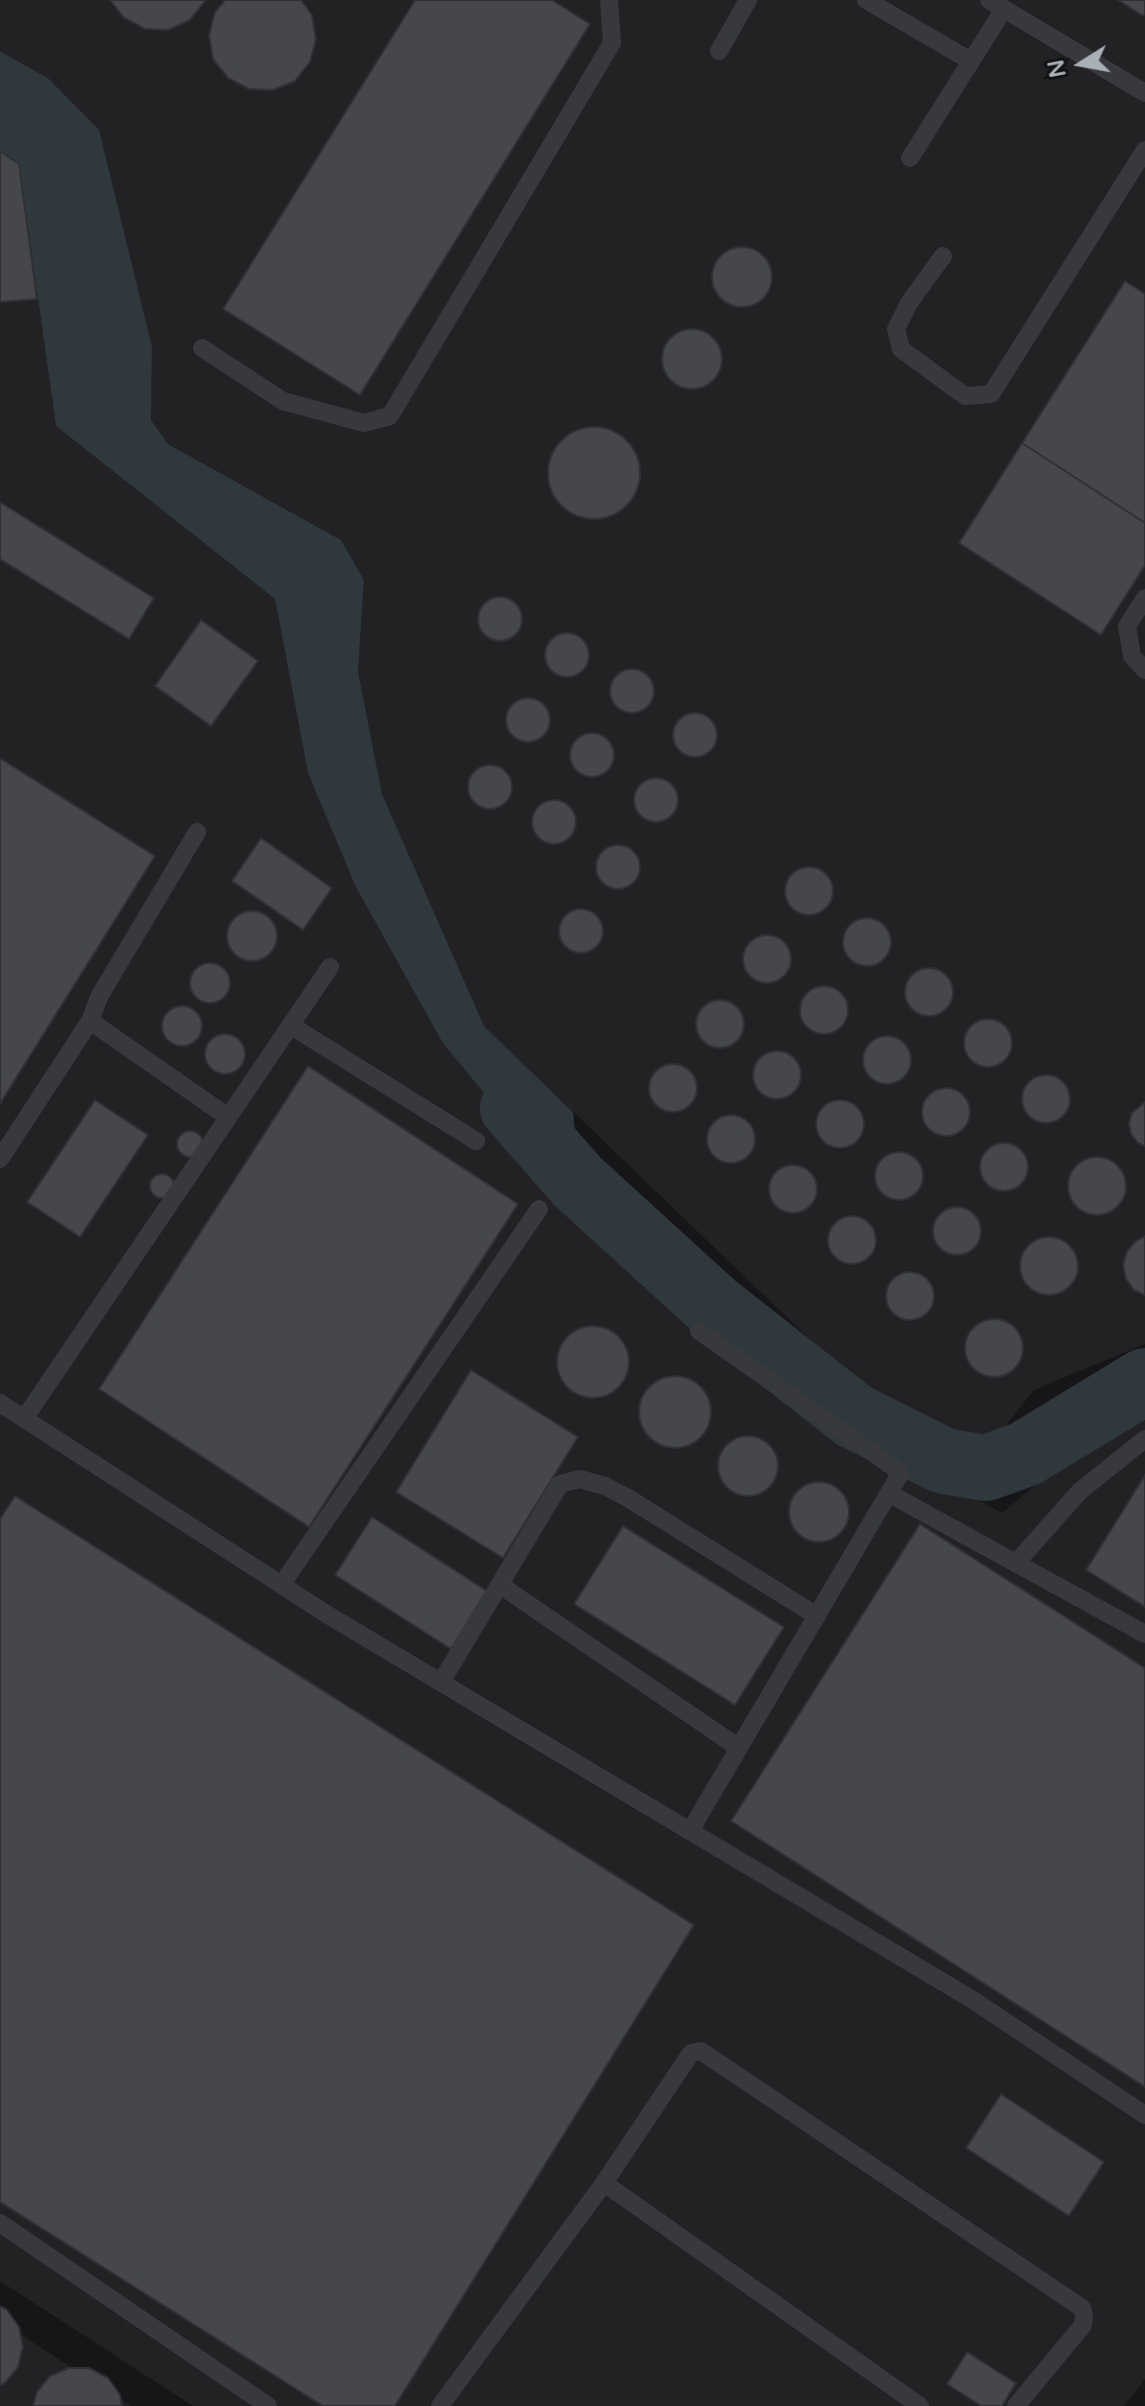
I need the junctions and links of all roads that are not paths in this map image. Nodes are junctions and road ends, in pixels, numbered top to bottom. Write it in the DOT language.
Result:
graph roads {
  1 [pos="609,0"];
  2 [pos="748,0"];
  3 [pos="866,0"];
  4 [pos="997,5"];
  5 [pos="719,51"];
  6 [pos="971,61"];
  7 [pos="1142,84"];
  8 [pos="1145,150"];
  9 [pos="910,158"];
  10 [pos="943,256"];
  11 [pos="202,348"];
  12 [pos="1145,598"];
  13 [pos="1145,670"];
  14 [pos="197,832"];
  15 [pos="330,967"];
  16 [pos="90,1021"];
  17 [pos="290,1025"];
  18 [pos="228,1117"];
  19 [pos="476,1141"];
  20 [pos="0,1159"];
  21 [pos="539,1209"];
  22 [pos="699,1331"];
  23 [pos="0,1403"];
  24 [pos="24,1419"];
  25 [pos="1145,1439"];
  26 [pos="890,1494"];
  27 [pos="1016,1563"];
  28 [pos="282,1584"];
  29 [pos="500,1585"];
  30 [pos="817,1616"];
  31 [pos="1145,1634"];
  32 [pos="441,1682"];
  33 [pos="739,1748"];
  34 [pos="690,1831"];
  35 [pos="1145,2115"];
  36 [pos="604,2183"];
  37 [pos="0,2223"];
  38 [pos="268,2406"];
  39 [pos="440,2406"];
  40 [pos="920,2406"];
  41 [pos="1016,2406"];
  1 -- 11 [label="lane"];
  2 -- 5 [label="lane"];
  3 -- 6 [label="lane"];
  4 -- 6 [label="lane"];
  4 -- 7 [label="lane"];
  6 -- 9 [label="lane"];
  8 -- 10 [label="lane"];
  12 -- 13 [label="lane"];
  14 -- 16 [label="lane"];
  15 -- 17 [label="lane"];
  16 -- 18 [label="lane"];
  16 -- 20 [label="lane"];
  17 -- 18 [label="lane"];
  17 -- 19 [label="lane"];
  18 -- 24 [label="lane"];
  21 -- 28 [label="lane"];
  22 -- 26 [label="lane"];
  23 -- 24 [label="lane"];
  24 -- 28 [label="lane"];
  25 -- 27 [label="lane"];
  26 -- 27 [label="lane"];
  26 -- 30 [label="lane"];
  27 -- 31 [label="lane"];
  28 -- 32 [label="lane"];
  29 -- 30 [label="lane"];
  29 -- 32 [label="lane"];
  29 -- 33 [label="lane"];
  30 -- 33 [label="lane"];
  32 -- 34 [label="lane"];
  33 -- 34 [label="lane"];
  34 -- 35 [label="lane"];
  36 -- 39 [label="lane"];
  36 -- 40 [label="lane"];
  36 -- 41 [label="lane"];
  37 -- 38 [label="lane"];
}
